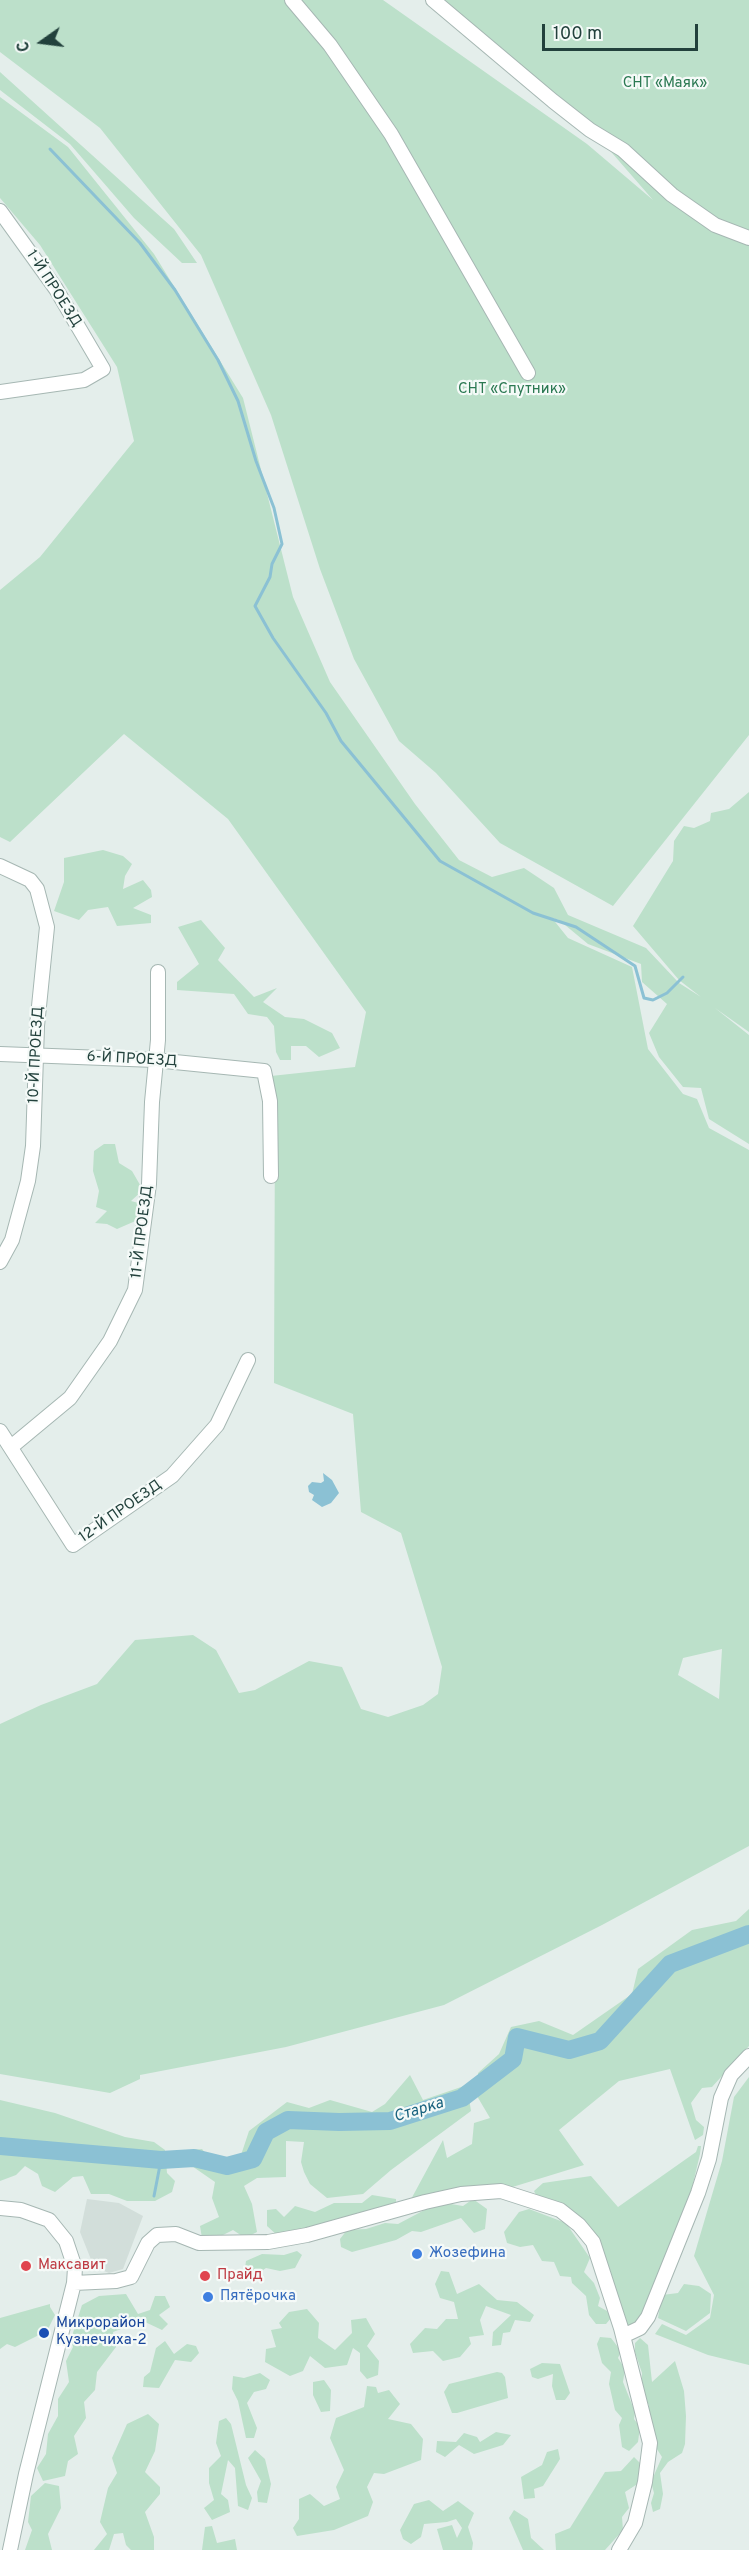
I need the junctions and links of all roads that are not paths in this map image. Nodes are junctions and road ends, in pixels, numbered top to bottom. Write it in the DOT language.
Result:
graph roads {
  1 [pos="292,0"];
  2 [pos="433,0"];
  3 [pos="0,211"];
  4 [pos="749,238"];
  5 [pos="528,373"];
  6 [pos="0,392"];
  7 [pos="0,866"];
  8 [pos="158,972"];
  9 [pos="0,1054"];
  10 [pos="36,1055"];
  11 [pos="155,1059"];
  12 [pos="271,1176"];
  13 [pos="0,1262"];
  14 [pos="248,1360"];
  15 [pos="0,1431"];
  16 [pos="11,1447"];
  17 [pos="749,2056"];
  18 [pos="0,2208"];
  19 [pos="75,2283"];
  20 [pos="623,2336"];
  21 [pos="10,2550"];
  22 [pos="619,2550"];
  1 -- 5 [label="street"];
  2 -- 4 [label="street"];
  3 -- 6 [label="street, 1-Й ПРОЕЗД"];
  7 -- 10 [label="street, 10-Й ПРОЕЗД"];
  8 -- 11 [label="street, 11-Й ПРОЕЗД"];
  9 -- 10 [label="street, 6-Й ПРОЕЗД"];
  10 -- 11 [label="street, 6-Й ПРОЕЗД"];
  10 -- 13 [label="street, 10-Й ПРОЕЗД"];
  11 -- 12 [label="street, 6-Й ПРОЕЗД"];
  11 -- 16 [label="street, 11-Й ПРОЕЗД"];
  14 -- 16 [label="street, 12-Й ПРОЕЗД"];
  15 -- 16 [label="street"];
  17 -- 20 [label="street"];
  18 -- 19 [label="street"];
  19 -- 20 [label="street"];
  19 -- 21 [label="street"];
  20 -- 22 [label="street"];
}
